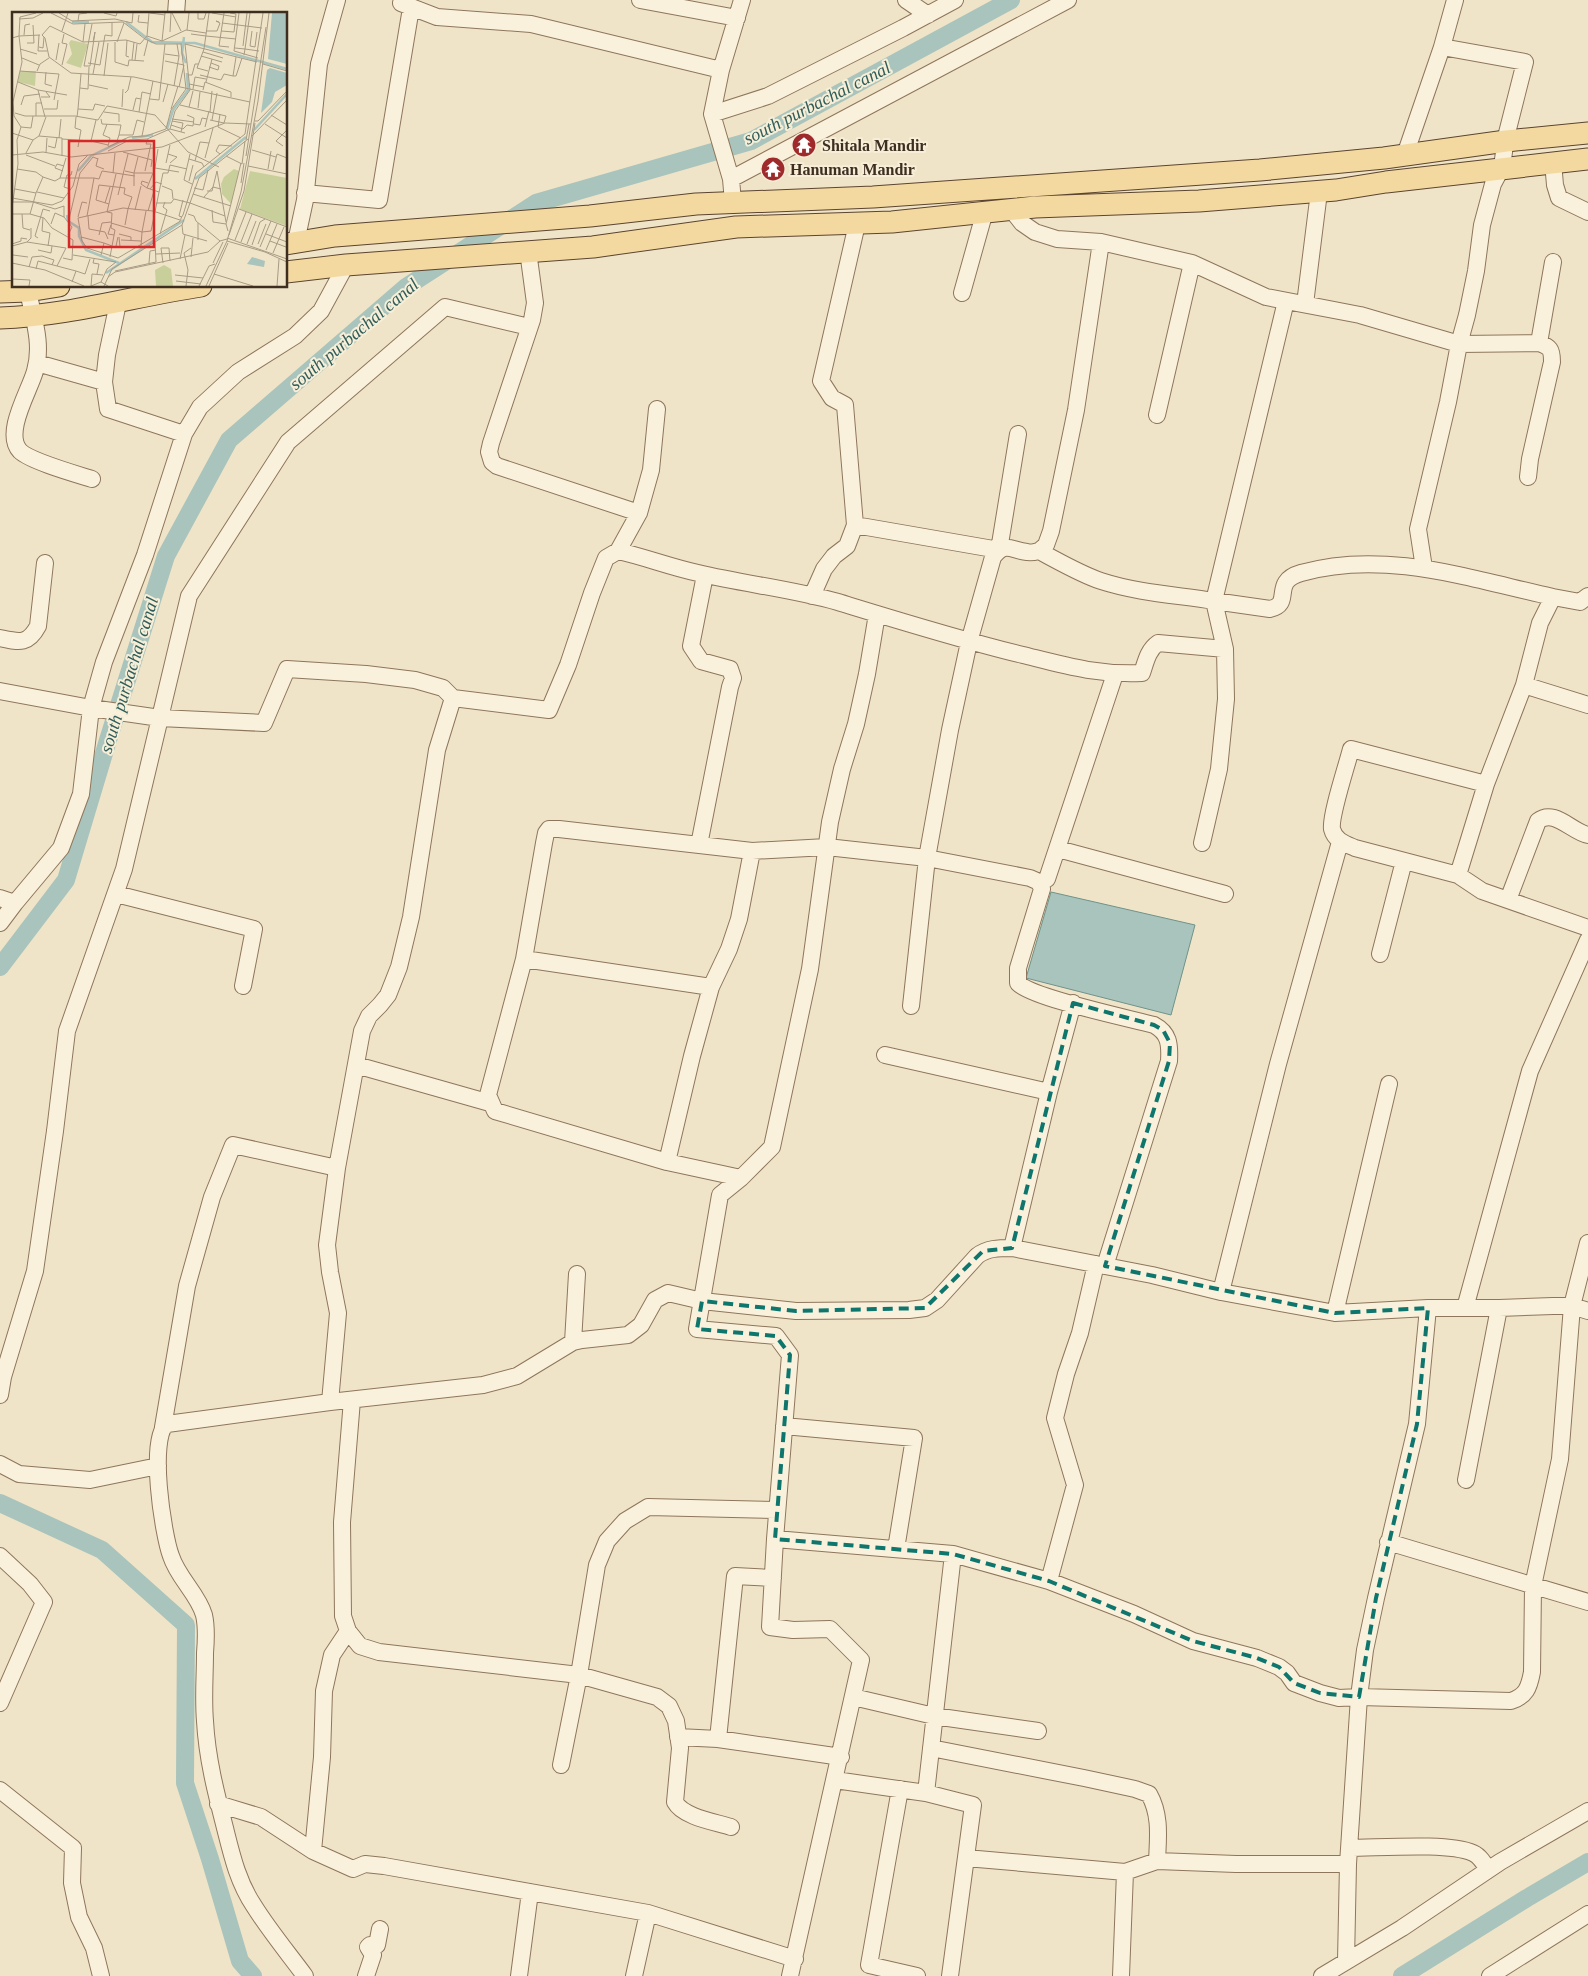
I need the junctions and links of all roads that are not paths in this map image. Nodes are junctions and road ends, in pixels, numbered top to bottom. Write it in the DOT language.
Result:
graph roads {
  1 [pos="337,0"];
  2 [pos="640,0"];
  3 [pos="742,0"];
  4 [pos="906,0"];
  5 [pos="954,0"];
  6 [pos="1068,0"];
  7 [pos="1456,0"];
  8 [pos="402,3"];
  9 [pos="928,15"];
  10 [pos="737,18"];
  11 [pos="1442,47"];
  12 [pos="721,70"];
  13 [pos="713,115"];
  14 [pos="1588,133"];
  15 [pos="1506,141"];
  16 [pos="1405,155"];
  17 [pos="1588,158"];
  18 [pos="1553,162"];
  19 [pos="1502,167"];
  20 [pos="731,179"];
  21 [pos="1319,192"];
  22 [pos="306,193"];
  23 [pos="927,193"];
  24 [pos="733,202"];
  25 [pos="1011,209"];
  26 [pos="985,211"];
  27 [pos="1588,212"];
  28 [pos="926,217"];
  29 [pos="857,224"];
  30 [pos="1101,242"];
  31 [pos="291,243"];
  32 [pos="528,251"];
  33 [pos="1553,262"];
  34 [pos="1192,263"];
  35 [pos="346,265"];
  36 [pos="288,272"];
  37 [pos="47,288"];
  38 [pos="191,288"];
  39 [pos="28,291"];
  40 [pos="0,292"];
  41 [pos="962,293"];
  42 [pos="1286,301"];
  43 [pos="118,303"];
  44 [pos="1305,304"];
  45 [pos="33,316"];
  46 [pos="0,318"];
  47 [pos="529,327"];
  48 [pos="1539,343"];
  49 [pos="1459,344"];
  50 [pos="37,363"];
  51 [pos="104,382"];
  52 [pos="657,409"];
  53 [pos="1157,415"];
  54 [pos="184,434"];
  55 [pos="1018,434"];
  56 [pos="1528,477"];
  57 [pos="92,479"];
  58 [pos="639,514"];
  59 [pos="855,525"];
  60 [pos="999,550"];
  61 [pos="618,551"];
  62 [pos="1039,551"];
  63 [pos="45,562"];
  64 [pos="1424,568"];
  65 [pos="704,575"];
  66 [pos="812,596"];
  67 [pos="1588,596"];
  68 [pos="1553,597"];
  69 [pos="1214,601"];
  70 [pos="877,614"];
  71 [pos="0,638"];
  72 [pos="969,642"];
  73 [pos="1225,649"];
  74 [pos="1115,674"];
  75 [pos="1524,685"];
  76 [pos="0,691"];
  77 [pos="453,698"];
  78 [pos="1588,705"];
  79 [pos="96,708"];
  80 [pos="154,717"];
  81 [pos="1486,784"];
  82 [pos="1588,835"];
  83 [pos="1340,842"];
  84 [pos="1202,843"];
  85 [pos="699,845"];
  86 [pos="827,847"];
  87 [pos="1058,849"];
  88 [pos="752,851"];
  89 [pos="927,858"];
  90 [pos="1404,861"];
  91 [pos="1458,875"];
  92 [pos="1047,879"];
  93 [pos="116,894"];
  94 [pos="1225,894"];
  95 [pos="7,900"];
  96 [pos="1508,900"];
  97 [pos="0,923"];
  98 [pos="1588,928"];
  99 [pos="1588,940"];
  100 [pos="1380,954"];
  101 [pos="524,959"];
  102 [pos="243,986"];
  103 [pos="711,987"];
  104 [pos="1073,1004"];
  105 [pos="911,1006"];
  106 [pos="885,1055"];
  107 [pos="356,1065"];
  108 [pos="1389,1084"];
  109 [pos="1049,1092"];
  110 [pos="490,1103"];
  111 [pos="667,1162"];
  112 [pos="337,1168"];
  113 [pos="741,1178"];
  114 [pos="1588,1244"];
  115 [pos="1012,1248"];
  116 [pos="1101,1265"];
  117 [pos="577,1274"];
  118 [pos="1220,1292"];
  119 [pos="702,1301"];
  120 [pos="1572,1306"];
  121 [pos="1428,1308"];
  122 [pos="1465,1308"];
  123 [pos="1499,1308"];
  124 [pos="1588,1311"];
  125 [pos="1335,1313"];
  126 [pos="573,1342"];
  127 [pos="0,1395"];
  128 [pos="352,1400"];
  129 [pos="330,1402"];
  130 [pos="784,1426"];
  131 [pos="163,1427"];
  132 [pos="0,1464"];
  133 [pos="158,1466"];
  134 [pos="1466,1480"];
  135 [pos="777,1510"];
  136 [pos="775,1539"];
  137 [pos="1388,1542"];
  138 [pos="896,1549"];
  139 [pos="953,1554"];
  140 [pos="0,1556"];
  141 [pos="773,1578"];
  142 [pos="1049,1581"];
  143 [pos="1533,1586"];
  144 [pos="1588,1602"];
  145 [pos="348,1631"];
  146 [pos="579,1675"];
  147 [pos="1359,1697"];
  148 [pos="853,1698"];
  149 [pos="0,1703"];
  150 [pos="934,1716"];
  151 [pos="1038,1731"];
  152 [pos="678,1737"];
  153 [pos="718,1739"];
  154 [pos="931,1748"];
  155 [pos="841,1757"];
  156 [pos="561,1765"];
  157 [pos="835,1780"];
  158 [pos="900,1789"];
  159 [pos="0,1790"];
  160 [pos="926,1793"];
  161 [pos="218,1804"];
  162 [pos="1588,1811"];
  163 [pos="731,1827"];
  164 [pos="313,1851"];
  165 [pos="1349,1856"];
  166 [pos="966,1858"];
  167 [pos="1157,1861"];
  168 [pos="1488,1870"];
  169 [pos="1124,1872"];
  170 [pos="530,1892"];
  171 [pos="648,1913"];
  172 [pos="1588,1914"];
  173 [pos="380,1929"];
  174 [pos="796,1959"];
  175 [pos="1346,1961"];
  176 [pos="868,1971"];
  177 [pos="101,1976"];
  178 [pos="305,1976"];
  179 [pos="366,1976"];
  180 [pos="519,1976"];
  181 [pos="634,1976"];
  182 [pos="790,1976"];
  183 [pos="917,1976"];
  184 [pos="950,1976"];
  185 [pos="1121,1976"];
  186 [pos="1322,1976"];
  187 [pos="1490,1976"];
  1 -- 22 [label="street"];
  2 -- 10 [label="street"];
  3 -- 10 [label="street"];
  4 -- 9 [label="street"];
  5 -- 9 [label="street"];
  6 -- 20 [label="street"];
  7 -- 11 [label="street"];
  8 -- 12 [label="street"];
  8 -- 22 [label="street"];
  9 -- 13 [label="street"];
  10 -- 12 [label="street"];
  11 -- 15 [label="street"];
  11 -- 16 [label="street"];
  12 -- 13 [label="street"];
  13 -- 20 [label="street"];
  14 -- 15 [label="main road"];
  15 -- 16 [label="main road"];
  15 -- 19 [label="street"];
  16 -- 23 [label="main road"];
  17 -- 18 [label="main road"];
  18 -- 19 [label="main road"];
  18 -- 27 [label="street"];
  19 -- 21 [label="main road"];
  19 -- 49 [label="street"];
  20 -- 24 [label="street"];
  21 -- 25 [label="main road"];
  21 -- 44 [label="street"];
  22 -- 31 [label="street"];
  23 -- 24 [label="main road"];
  23 -- 28 [label="street"];
  24 -- 31 [label="main road"];
  25 -- 26 [label="main road"];
  25 -- 30 [label="street"];
  26 -- 28 [label="main road"];
  26 -- 41 [label="street"];
  28 -- 29 [label="main road"];
  29 -- 32 [label="main road"];
  29 -- 59 [label="street"];
  30 -- 34 [label="street"];
  30 -- 62 [label="street"];
  32 -- 35 [label="main road"];
  32 -- 47 [label="street"];
  33 -- 48 [label="street"];
  34 -- 42 [label="street"];
  34 -- 53 [label="street"];
  35 -- 36 [label="main road"];
  35 -- 54 [label="street"];
  37 -- 39 [label="main road"];
  38 -- 43 [label="main road"];
  39 -- 40 [label="main road"];
  39 -- 45 [label="street"];
  42 -- 44 [label="street"];
  42 -- 69 [label="street"];
  43 -- 45 [label="main road"];
  43 -- 51 [label="street"];
  44 -- 49 [label="street"];
  45 -- 46 [label="main road"];
  45 -- 50 [label="street"];
  47 -- 58 [label="street"];
  47 -- 80 [label="street"];
  48 -- 49 [label="street"];
  48 -- 56 [label="street"];
  49 -- 64 [label="street"];
  50 -- 51 [label="street"];
  50 -- 57 [label="street"];
  51 -- 54 [label="street"];
  52 -- 58 [label="street"];
  54 -- 79 [label="street"];
  55 -- 60 [label="street"];
  58 -- 61 [label="street"];
  59 -- 60 [label="street"];
  59 -- 66 [label="street"];
  60 -- 62 [label="street"];
  60 -- 72 [label="street"];
  61 -- 65 [label="street"];
  61 -- 77 [label="street"];
  62 -- 69 [label="street"];
  63 -- 71 [label="street"];
  64 -- 68 [label="street"];
  64 -- 69 [label="street"];
  65 -- 66 [label="street"];
  65 -- 85 [label="street"];
  66 -- 70 [label="street"];
  67 -- 68 [label="street"];
  68 -- 75 [label="street"];
  69 -- 73 [label="street"];
  70 -- 72 [label="street"];
  70 -- 86 [label="street"];
  72 -- 74 [label="street"];
  72 -- 89 [label="street"];
  73 -- 74 [label="street"];
  73 -- 84 [label="street"];
  74 -- 87 [label="street"];
  75 -- 78 [label="street"];
  75 -- 81 [label="street"];
  76 -- 79 [label="street"];
  77 -- 80 [label="street"];
  77 -- 107 [label="street"];
  79 -- 80 [label="street"];
  79 -- 95 [label="street"];
  80 -- 93 [label="street"];
  81 -- 83 [label="street"];
  81 -- 91 [label="street"];
  82 -- 96 [label="street"];
  83 -- 90 [label="street"];
  83 -- 118 [label="street"];
  85 -- 88 [label="street"];
  85 -- 101 [label="street"];
  86 -- 88 [label="street"];
  86 -- 89 [label="street"];
  86 -- 113 [label="street"];
  87 -- 92 [label="street"];
  87 -- 94 [label="street"];
  88 -- 103 [label="street"];
  89 -- 104 [label="street"];
  89 -- 105 [label="street"];
  90 -- 91 [label="street"];
  90 -- 100 [label="street"];
  91 -- 96 [label="street"];
  93 -- 102 [label="street"];
  93 -- 127 [label="street"];
  95 -- 97 [label="street"];
  96 -- 98 [label="street"];
  99 -- 122 [label="street"];
  101 -- 103 [label="street"];
  101 -- 110 [label="street"];
  103 -- 111 [label="street"];
  104 -- 109 [label="street"];
  104 -- 116 [label="street"];
  106 -- 109 [label="street"];
  107 -- 110 [label="street"];
  107 -- 112 [label="street"];
  108 -- 125 [label="street"];
  109 -- 115 [label="street"];
  110 -- 111 [label="street"];
  111 -- 113 [label="street"];
  112 -- 129 [label="street"];
  112 -- 131 [label="street"];
  113 -- 119 [label="street"];
  114 -- 120 [label="street"];
  115 -- 116 [label="street"];
  115 -- 119 [label="street"];
  116 -- 118 [label="street"];
  116 -- 142 [label="street"];
  117 -- 126 [label="street"];
  118 -- 125 [label="street"];
  119 -- 126 [label="street"];
  119 -- 130 [label="street"];
  120 -- 123 [label="street"];
  120 -- 124 [label="street"];
  120 -- 143 [label="street"];
  121 -- 122 [label="street"];
  121 -- 125 [label="street"];
  121 -- 137 [label="street"];
  122 -- 123 [label="street"];
  123 -- 134 [label="street"];
  126 -- 128 [label="street"];
  128 -- 129 [label="street"];
  128 -- 145 [label="street"];
  129 -- 131 [label="street"];
  130 -- 135 [label="street"];
  130 -- 138 [label="street"];
  131 -- 133 [label="street"];
  132 -- 133 [label="street"];
  133 -- 161 [label="street"];
  135 -- 136 [label="street"];
  135 -- 146 [label="street"];
  136 -- 138 [label="street"];
  136 -- 141 [label="street"];
  137 -- 143 [label="street"];
  137 -- 147 [label="street"];
  138 -- 139 [label="street"];
  139 -- 142 [label="street"];
  139 -- 150 [label="street"];
  140 -- 149 [label="street"];
  141 -- 148 [label="street"];
  141 -- 153 [label="street"];
  142 -- 147 [label="street"];
  143 -- 144 [label="street"];
  143 -- 147 [label="street"];
  145 -- 146 [label="street"];
  145 -- 164 [label="street"];
  146 -- 152 [label="street"];
  146 -- 156 [label="street"];
  147 -- 165 [label="street"];
  148 -- 150 [label="street"];
  148 -- 155 [label="street"];
  150 -- 151 [label="street"];
  150 -- 154 [label="street"];
  152 -- 153 [label="street"];
  152 -- 163 [label="street"];
  153 -- 155 [label="street"];
  154 -- 160 [label="street"];
  154 -- 167 [label="street"];
  155 -- 157 [label="street"];
  157 -- 158 [label="street"];
  157 -- 174 [label="street"];
  158 -- 160 [label="street"];
  158 -- 176 [label="street"];
  159 -- 177 [label="street"];
  160 -- 166 [label="street"];
  161 -- 164 [label="street"];
  161 -- 178 [label="street"];
  162 -- 168 [label="street"];
  164 -- 170 [label="street"];
  165 -- 167 [label="street"];
  165 -- 168 [label="street"];
  165 -- 175 [label="street"];
  166 -- 169 [label="street"];
  166 -- 184 [label="street"];
  167 -- 169 [label="street"];
  168 -- 175 [label="street"];
  169 -- 185 [label="street"];
  170 -- 171 [label="street"];
  170 -- 180 [label="street"];
  171 -- 174 [label="street"];
  171 -- 181 [label="street"];
  172 -- 187 [label="street"];
  173 -- 179 [label="street"];
  174 -- 182 [label="street"];
  175 -- 186 [label="street"];
  176 -- 183 [label="street"];
}
